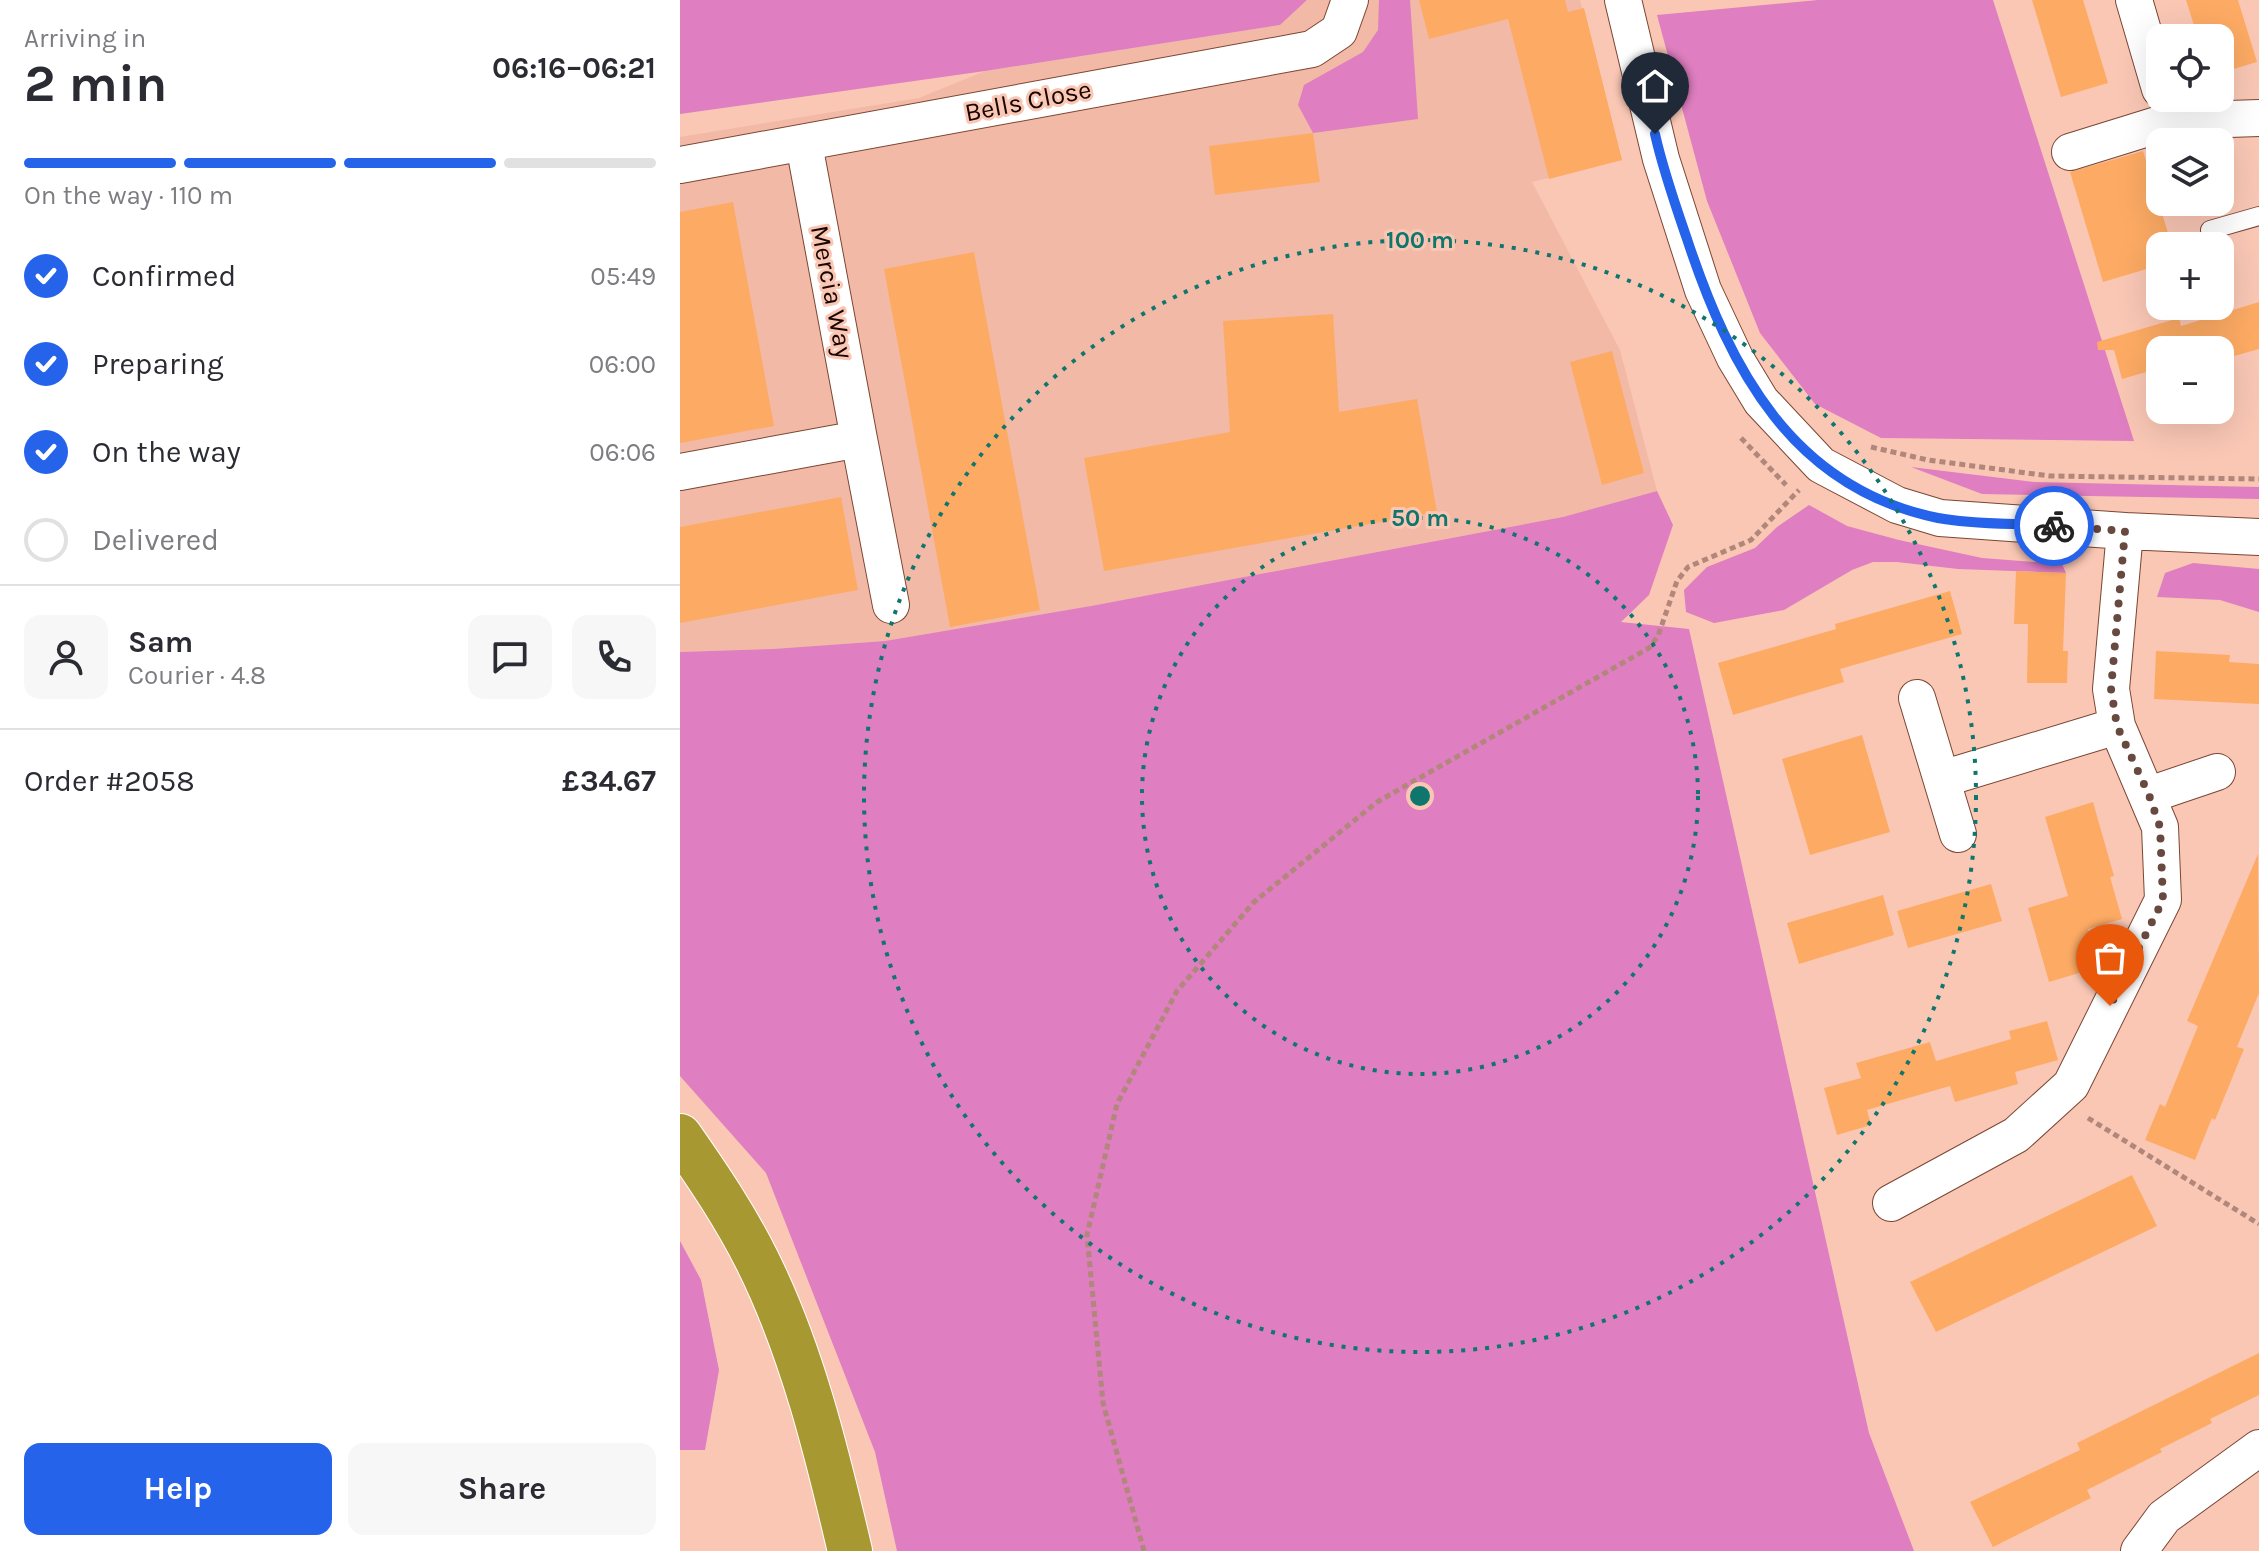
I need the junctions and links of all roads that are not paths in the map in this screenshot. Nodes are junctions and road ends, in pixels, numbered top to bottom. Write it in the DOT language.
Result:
graph roads {
  1 [pos="1350,0"];
  2 [pos="1623,0"];
  3 [pos="2134,0"];
  4 [pos="2146,41"];
  5 [pos="2147,112"];
  6 [pos="2221,112"];
  7 [pos="2259,118"];
  8 [pos="804,144"];
  9 [pos="2070,152"];
  10 [pos="680,165"];
  11 [pos="2259,216"];
  12 [pos="2210,230"];
  13 [pos="859,439"];
  14 [pos="680,472"];
  15 [pos="2125,531"];
  16 [pos="2259,537"];
  17 [pos="891,605"];
  18 [pos="1917,698"];
  19 [pos="2117,726"];
  20 [pos="2217,772"];
  21 [pos="1942,779"];
  22 [pos="2149,795"];
  23 [pos="1958,834"];
  24 [pos="680,1136"];
  25 [pos="1891,1203"];
  26 [pos="2259,1448"];
  27 [pos="850,1551"];
  28 [pos="2139,1551"];
  1 -- 8 [label="street, Bells Close"];
  2 -- 15 [label="street"];
  3 -- 4 [label="street"];
  5 -- 9 [label="street"];
  6 -- 7 [label="street"];
  8 -- 10 [label="street, Bells Close"];
  8 -- 13 [label="street, Mercia Way"];
  11 -- 12 [label="lane"];
  13 -- 14 [label="street"];
  13 -- 17 [label="street, Mercia Way"];
  15 -- 16 [label="street"];
  15 -- 19 [label="street"];
  18 -- 21 [label="street"];
  19 -- 21 [label="street"];
  19 -- 22 [label="street"];
  20 -- 22 [label="street"];
  21 -- 23 [label="street"];
  22 -- 25 [label="street"];
  24 -- 27 [label="highway"];
  26 -- 28 [label="street"];
}
